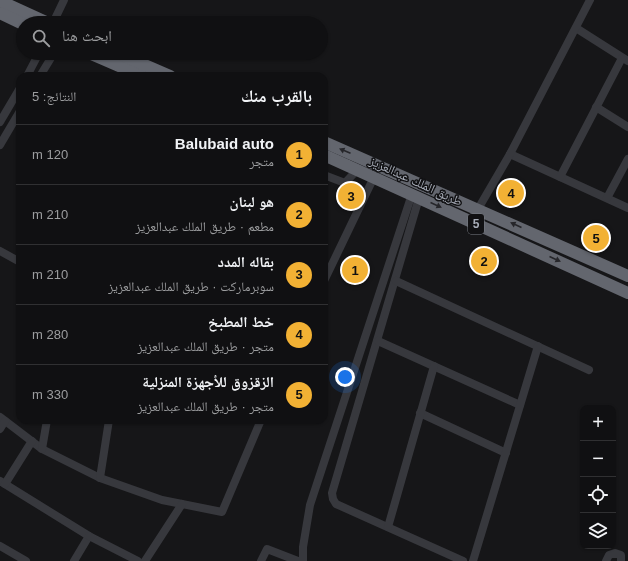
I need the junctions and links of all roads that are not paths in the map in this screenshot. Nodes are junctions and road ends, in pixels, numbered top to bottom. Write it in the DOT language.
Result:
graph roads {
  1 [pos="0,0"];
  2 [pos="64,0"];
  3 [pos="590,0"];
  4 [pos="0,13"];
  5 [pos="33,16"];
  6 [pos="56,16"];
  7 [pos="16,21"];
  8 [pos="576,28"];
  9 [pos="35,60"];
  10 [pos="50,60"];
  11 [pos="105,60"];
  12 [pos="132,60"];
  13 [pos="625,60"];
  14 [pos="29,72"];
  15 [pos="42,72"];
  16 [pos="133,72"];
  17 [pos="161,72"];
  18 [pos="16,95"];
  19 [pos="596,107"];
  20 [pos="16,118"];
  21 [pos="0,122"];
  22 [pos="628,127"];
  23 [pos="328,144"];
  24 [pos="0,146"];
  25 [pos="510,154"];
  26 [pos="328,157"];
  27 [pos="628,161"];
  28 [pos="358,170"];
  29 [pos="328,177"];
  30 [pos="560,177"];
  31 [pos="374,178"];
  32 [pos="415,196"];
  33 [pos="607,198"];
  34 [pos="628,208"];
  35 [pos="478,209"];
  36 [pos="0,251"];
  37 [pos="16,260"];
  38 [pos="328,273"];
  39 [pos="628,276"];
  40 [pos="396,281"];
  41 [pos="628,292"];
  42 [pos="378,341"];
  43 [pos="538,346"];
  44 [pos="434,366"];
  45 [pos="589,370"];
  46 [pos="520,405"];
  47 [pos="420,413"];
  48 [pos="3,419"];
  49 [pos="47,424"];
  50 [pos="108,424"];
  51 [pos="259,424"];
  52 [pos="0,429"];
  53 [pos="32,441"];
  54 [pos="42,449"];
  55 [pos="506,452"];
  56 [pos="100,478"];
  57 [pos="2,483"];
  58 [pos="182,504"];
  59 [pos="388,527"];
  60 [pos="89,536"];
  61 [pos="0,546"];
  62 [pos="21,560"];
  63 [pos="74,561"];
  64 [pos="138,561"];
  65 [pos="145,561"];
  66 [pos="261,561"];
  67 [pos="298,561"];
  68 [pos="303,561"];
  69 [pos="463,561"];
  70 [pos="473,561"];
  71 [pos="606,561"];
  72 [pos="622,561"];
  1 -- 5 [label="highway"];
  2 -- 6 [label="street"];
  3 -- 8 [label="street"];
  4 -- 7 [label="highway"];
  8 -- 13 [label="street"];
  8 -- 25 [label="street"];
  9 -- 14 [label="street"];
  10 -- 15 [label="street"];
  11 -- 16 [label="highway"];
  12 -- 17 [label="highway"];
  13 -- 19 [label="street"];
  18 -- 21 [label="street"];
  19 -- 22 [label="street"];
  19 -- 30 [label="street"];
  20 -- 24 [label="street"];
  35 -- 23 [label="highway, طريق الملك عبدالعزيز / 5, one-way"];
  25 -- 30 [label="street"];
  25 -- 35 [label="street"];
  26 -- 28 [label="highway, طريق الملك عبدالعزيز / 5"];
  27 -- 33 [label="street"];
  28 -- 29 [label="street"];
  28 -- 31 [label="highway, طريق الملك عبدالعزيز / 5"];
  30 -- 33 [label="street"];
  31 -- 32 [label="highway, طريق الملك عبدالعزيز / 5"];
  31 -- 38 [label="street"];
  32 -- 40 [label="street"];
  32 -- 41 [label="highway, طريق الملك عبدالعزيز / 5, one-way"];
  32 -- 68 [label="street"];
  33 -- 34 [label="street"];
  39 -- 35 [label="highway, طريق الملك عبدالعزيز / 5, one-way"];
  36 -- 37 [label="street"];
  40 -- 42 [label="street"];
  40 -- 43 [label="street"];
  42 -- 44 [label="street"];
  42 -- 59 [label="street"];
  43 -- 45 [label="street"];
  43 -- 46 [label="street"];
  44 -- 46 [label="street"];
  44 -- 47 [label="street"];
  46 -- 55 [label="street"];
  47 -- 55 [label="street"];
  47 -- 59 [label="street"];
  48 -- 52 [label="street"];
  48 -- 53 [label="street"];
  49 -- 54 [label="street"];
  50 -- 56 [label="street"];
  51 -- 58 [label="street"];
  53 -- 54 [label="street"];
  53 -- 57 [label="street"];
  54 -- 56 [label="street"];
  55 -- 70 [label="street"];
  56 -- 58 [label="street"];
  57 -- 60 [label="street"];
  58 -- 65 [label="street"];
  59 -- 69 [label="street"];
  60 -- 63 [label="street"];
  60 -- 64 [label="street"];
  61 -- 62 [label="street"];
  66 -- 67 [label="street"];
  71 -- 72 [label="street"];
}
